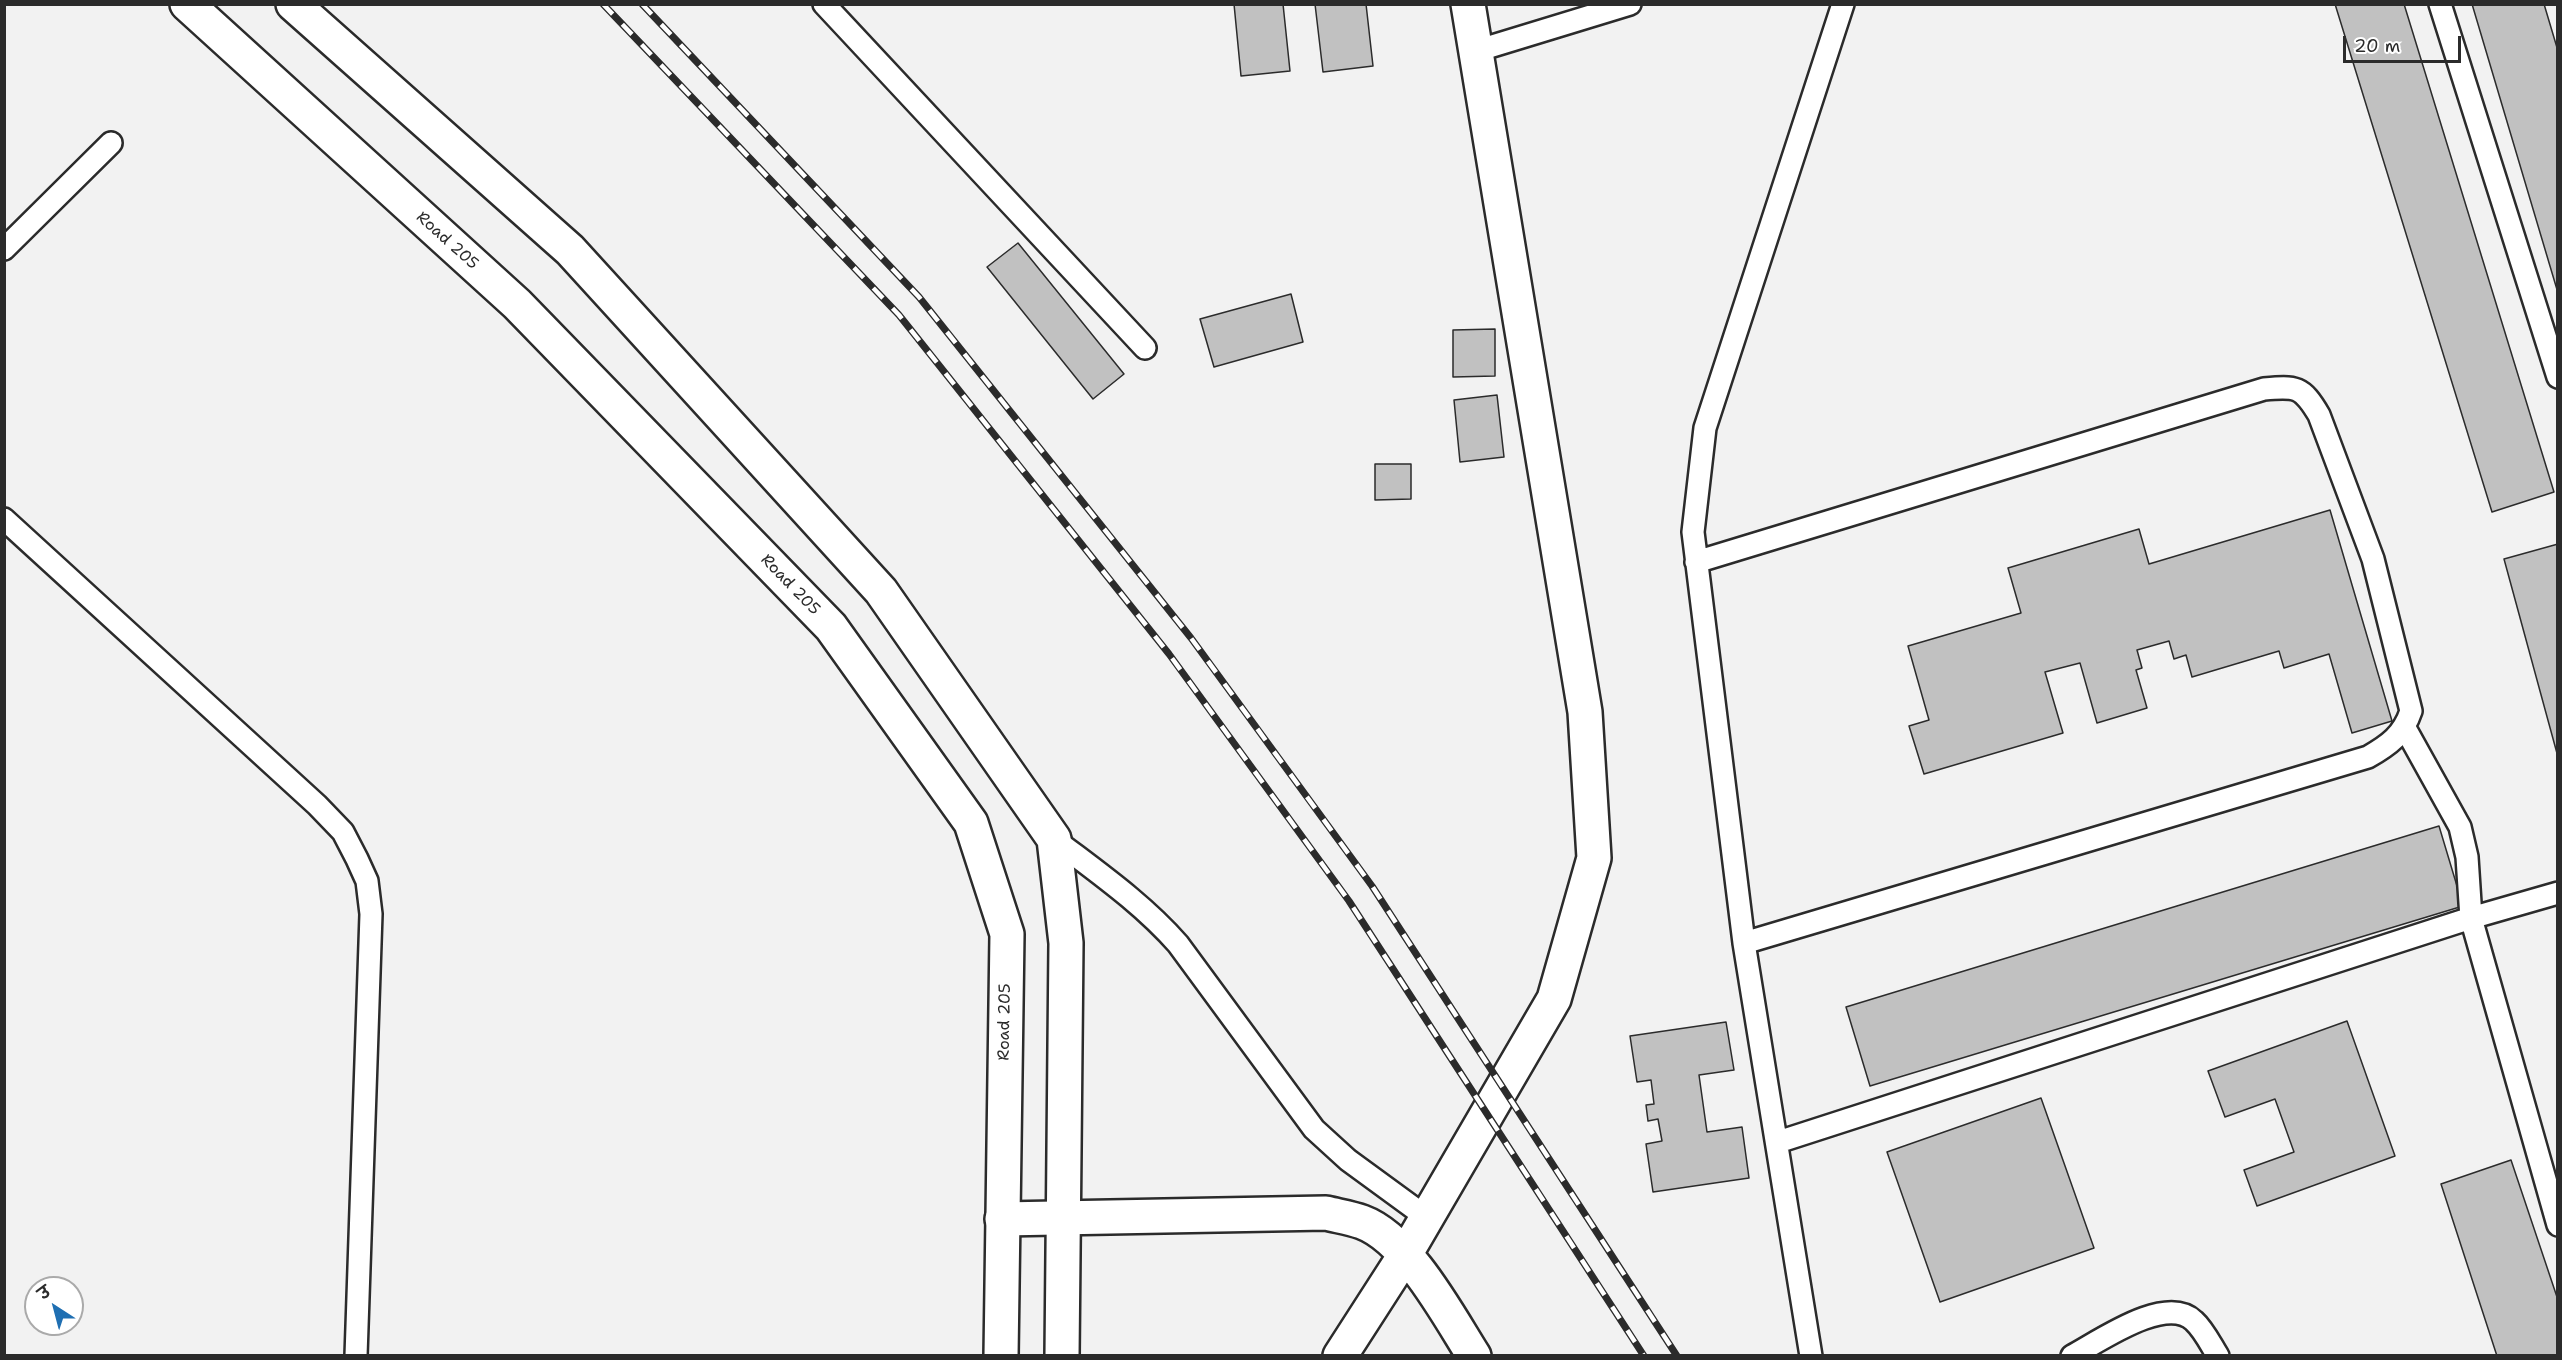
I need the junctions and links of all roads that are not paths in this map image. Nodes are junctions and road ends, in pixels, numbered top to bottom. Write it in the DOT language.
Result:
graph roads {
  1 [pos="187,4"];
  2 [pos="293,4"];
  3 [pos="824,4"];
  4 [pos="1468,4"];
  5 [pos="1630,4"];
  6 [pos="1843,4"];
  7 [pos="2440,4"];
  8 [pos="1476,51"];
  9 [pos="111,143"];
  10 [pos="4,249"];
  11 [pos="1145,348"];
  12 [pos="2558,377"];
  13 [pos="4,519"];
  14 [pos="1696,562"];
  15 [pos="2405,728"];
  16 [pos="1054,839"];
  17 [pos="2558,893"];
  18 [pos="2472,918"];
  19 [pos="1744,943"];
  20 [pos="1778,1142"];
  21 [pos="1426,1217"];
  22 [pos="1063,1218"];
  23 [pos="1002,1219"];
  24 [pos="2558,1225"];
  25 [pos="1405,1255"];
  26 [pos="356,1356"];
  27 [pos="1001,1356"];
  28 [pos="1062,1356"];
  29 [pos="1340,1356"];
  30 [pos="1474,1356"];
  31 [pos="1811,1356"];
  32 [pos="2072,1356"];
  33 [pos="2218,1356"];
  1 -- 23 [label="main road, Road 205"];
  2 -- 16 [label="main road"];
  3 -- 11 [label="lane"];
  4 -- 8 [label="main road"];
  5 -- 8 [label="lane"];
  6 -- 14 [label="lane"];
  7 -- 12 [label="lane"];
  8 -- 21 [label="main road"];
  9 -- 10 [label="lane"];
  13 -- 26 [label="lane"];
  14 -- 15 [label="lane"];
  14 -- 19 [label="lane"];
  15 -- 18 [label="lane"];
  15 -- 19 [label="lane"];
  16 -- 21 [label="lane"];
  16 -- 22 [label="main road"];
  17 -- 18 [label="lane"];
  18 -- 20 [label="lane"];
  18 -- 24 [label="lane"];
  19 -- 20 [label="lane"];
  20 -- 31 [label="lane"];
  21 -- 25 [label="main road"];
  22 -- 23 [label="main road"];
  22 -- 25 [label="main road"];
  22 -- 28 [label="main road"];
  23 -- 27 [label="main road, Road 205"];
  25 -- 29 [label="main road"];
  25 -- 30 [label="main road"];
  32 -- 33 [label="lane"];
}
